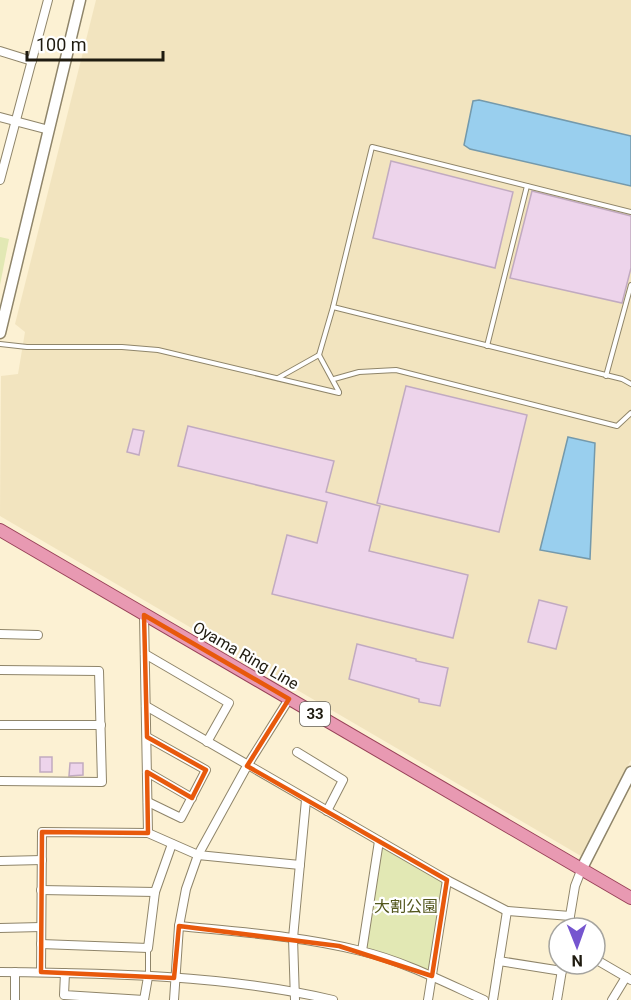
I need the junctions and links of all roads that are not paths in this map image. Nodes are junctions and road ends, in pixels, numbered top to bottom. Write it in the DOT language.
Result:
graph roads {
  1 [pos="46,0"];
  2 [pos="80,0"];
  3 [pos="0,51"];
  4 [pos="32,61"];
  5 [pos="0,117"];
  6 [pos="16,121"];
  7 [pos="49,130"];
  8 [pos="0,180"];
  9 [pos="527,186"];
  10 [pos="631,212"];
  11 [pos="631,285"];
  12 [pos="333,307"];
  13 [pos="0,333"];
  14 [pos="0,344"];
  15 [pos="487,346"];
  16 [pos="319,355"];
  17 [pos="606,376"];
  18 [pos="278,378"];
  19 [pos="334,379"];
  20 [pos="631,384"];
  21 [pos="631,413"];
  22 [pos="0,530"];
  23 [pos="144,615"];
  24 [pos="0,634"];
  25 [pos="38,635"];
  26 [pos="145,654"];
  27 [pos="0,670"];
  28 [pos="289,699"];
  29 [pos="146,706"];
  30 [pos="0,725"];
  31 [pos="100,725"];
  32 [pos="147,737"];
  33 [pos="207,742"];
  34 [pos="297,752"];
  35 [pos="247,766"];
  36 [pos="147,772"];
  37 [pos="631,772"];
  38 [pos="0,781"];
  39 [pos="192,798"];
  40 [pos="306,800"];
  41 [pos="148,802"];
  42 [pos="327,811"];
  43 [pos="148,833"];
  44 [pos="379,841"];
  45 [pos="172,844"];
  46 [pos="198,855"];
  47 [pos="42,860"];
  48 [pos="0,861"];
  49 [pos="300,865"];
  50 [pos="582,868"];
  51 [pos="0,871"];
  52 [pos="447,880"];
  53 [pos="41,890"];
  54 [pos="155,892"];
  55 [pos="631,898"];
  56 [pos="507,911"];
  57 [pos="570,916"];
  58 [pos="179,926"];
  59 [pos="41,927"];
  60 [pos="0,928"];
  61 [pos="293,938"];
  62 [pos="41,944"];
  63 [pos="148,948"];
  64 [pos="362,951"];
  65 [pos="499,960"];
  66 [pos="547,965"];
  67 [pos="607,966"];
  68 [pos="0,972"];
  69 [pos="15,972"];
  70 [pos="41,972"];
  71 [pos="65,973"];
  72 [pos="432,976"];
  73 [pos="561,976"];
  74 [pos="147,977"];
  75 [pos="174,978"];
  76 [pos="628,978"];
  77 [pos="294,991"];
  78 [pos="15,1000"];
  79 [pos="174,1000"];
  80 [pos="295,1000"];
  81 [pos="333,1000"];
  82 [pos="428,1000"];
  83 [pos="484,1000"];
  84 [pos="493,1000"];
  85 [pos="557,1000"];
  86 [pos="612,1000"];
  1 -- 4 [label="street"];
  2 -- 7 [label="street"];
  3 -- 4 [label="street"];
  4 -- 6 [label="street"];
  5 -- 6 [label="street"];
  6 -- 7 [label="street"];
  6 -- 8 [label="street"];
  7 -- 13 [label="street"];
  9 -- 10 [label="lane"];
  9 -- 12 [label="lane"];
  9 -- 15 [label="lane"];
  11 -- 17 [label="lane"];
  12 -- 15 [label="lane"];
  12 -- 16 [label="lane"];
  14 -- 18 [label="lane"];
  15 -- 17 [label="lane"];
  16 -- 18 [label="lane"];
  16 -- 19 [label="lane"];
  17 -- 20 [label="lane"];
  18 -- 19 [label="lane"];
  19 -- 21 [label="lane"];
  22 -- 23 [label="main road, Oyama Ring Line / 33"];
  23 -- 26 [label="street"];
  23 -- 28 [label="main road, Oyama Ring Line / 33"];
  24 -- 25 [label="street"];
  26 -- 29 [label="street"];
  26 -- 33 [label="street"];
  27 -- 31 [label="street"];
  28 -- 35 [label="street"];
  28 -- 50 [label="main road, Oyama Ring Line / 33"];
  29 -- 32 [label="street"];
  29 -- 33 [label="street"];
  30 -- 31 [label="street"];
  31 -- 38 [label="street"];
  32 -- 36 [label="street"];
  32 -- 39 [label="street"];
  33 -- 35 [label="street"];
  34 -- 42 [label="street"];
  35 -- 40 [label="street"];
  35 -- 46 [label="street"];
  36 -- 39 [label="street"];
  36 -- 41 [label="street"];
  37 -- 50 [label="street"];
  39 -- 41 [label="street"];
  40 -- 42 [label="street"];
  40 -- 49 [label="street"];
  41 -- 43 [label="street"];
  42 -- 44 [label="street"];
  43 -- 45 [label="street"];
  43 -- 47 [label="street"];
  44 -- 52 [label="street"];
  44 -- 64 [label="street"];
  45 -- 46 [label="street"];
  45 -- 54 [label="street"];
  46 -- 49 [label="street"];
  46 -- 58 [label="street"];
  47 -- 48 [label="street"];
  47 -- 53 [label="street"];
  48 -- 51 [label="street"];
  49 -- 61 [label="street"];
  50 -- 55 [label="main road, Oyama Ring Line / 33"];
  50 -- 57 [label="street"];
  52 -- 56 [label="street"];
  52 -- 72 [label="street"];
  53 -- 54 [label="street"];
  53 -- 59 [label="street"];
  54 -- 63 [label="street"];
  56 -- 57 [label="street"];
  56 -- 65 [label="street"];
  58 -- 61 [label="street"];
  58 -- 75 [label="street"];
  59 -- 60 [label="street"];
  59 -- 62 [label="street"];
  61 -- 64 [label="street"];
  61 -- 77 [label="street"];
  62 -- 63 [label="street"];
  62 -- 70 [label="street"];
  63 -- 74 [label="lane"];
  64 -- 72 [label="street"];
  65 -- 66 [label="street"];
  65 -- 84 [label="street"];
  67 -- 76 [label="street"];
  68 -- 69 [label="street"];
  69 -- 70 [label="street"];
  69 -- 78 [label="street"];
  70 -- 71 [label="street"];
  71 -- 74 [label="street"];
  71 -- 74 [label="street"];
  72 -- 82 [label="street"];
  72 -- 83 [label="street"];
  73 -- 85 [label="street"];
  74 -- 75 [label="street"];
  75 -- 77 [label="street"];
  75 -- 79 [label="street"];
  76 -- 86 [label="street"];
  77 -- 80 [label="street"];
  77 -- 81 [label="street"];
}
